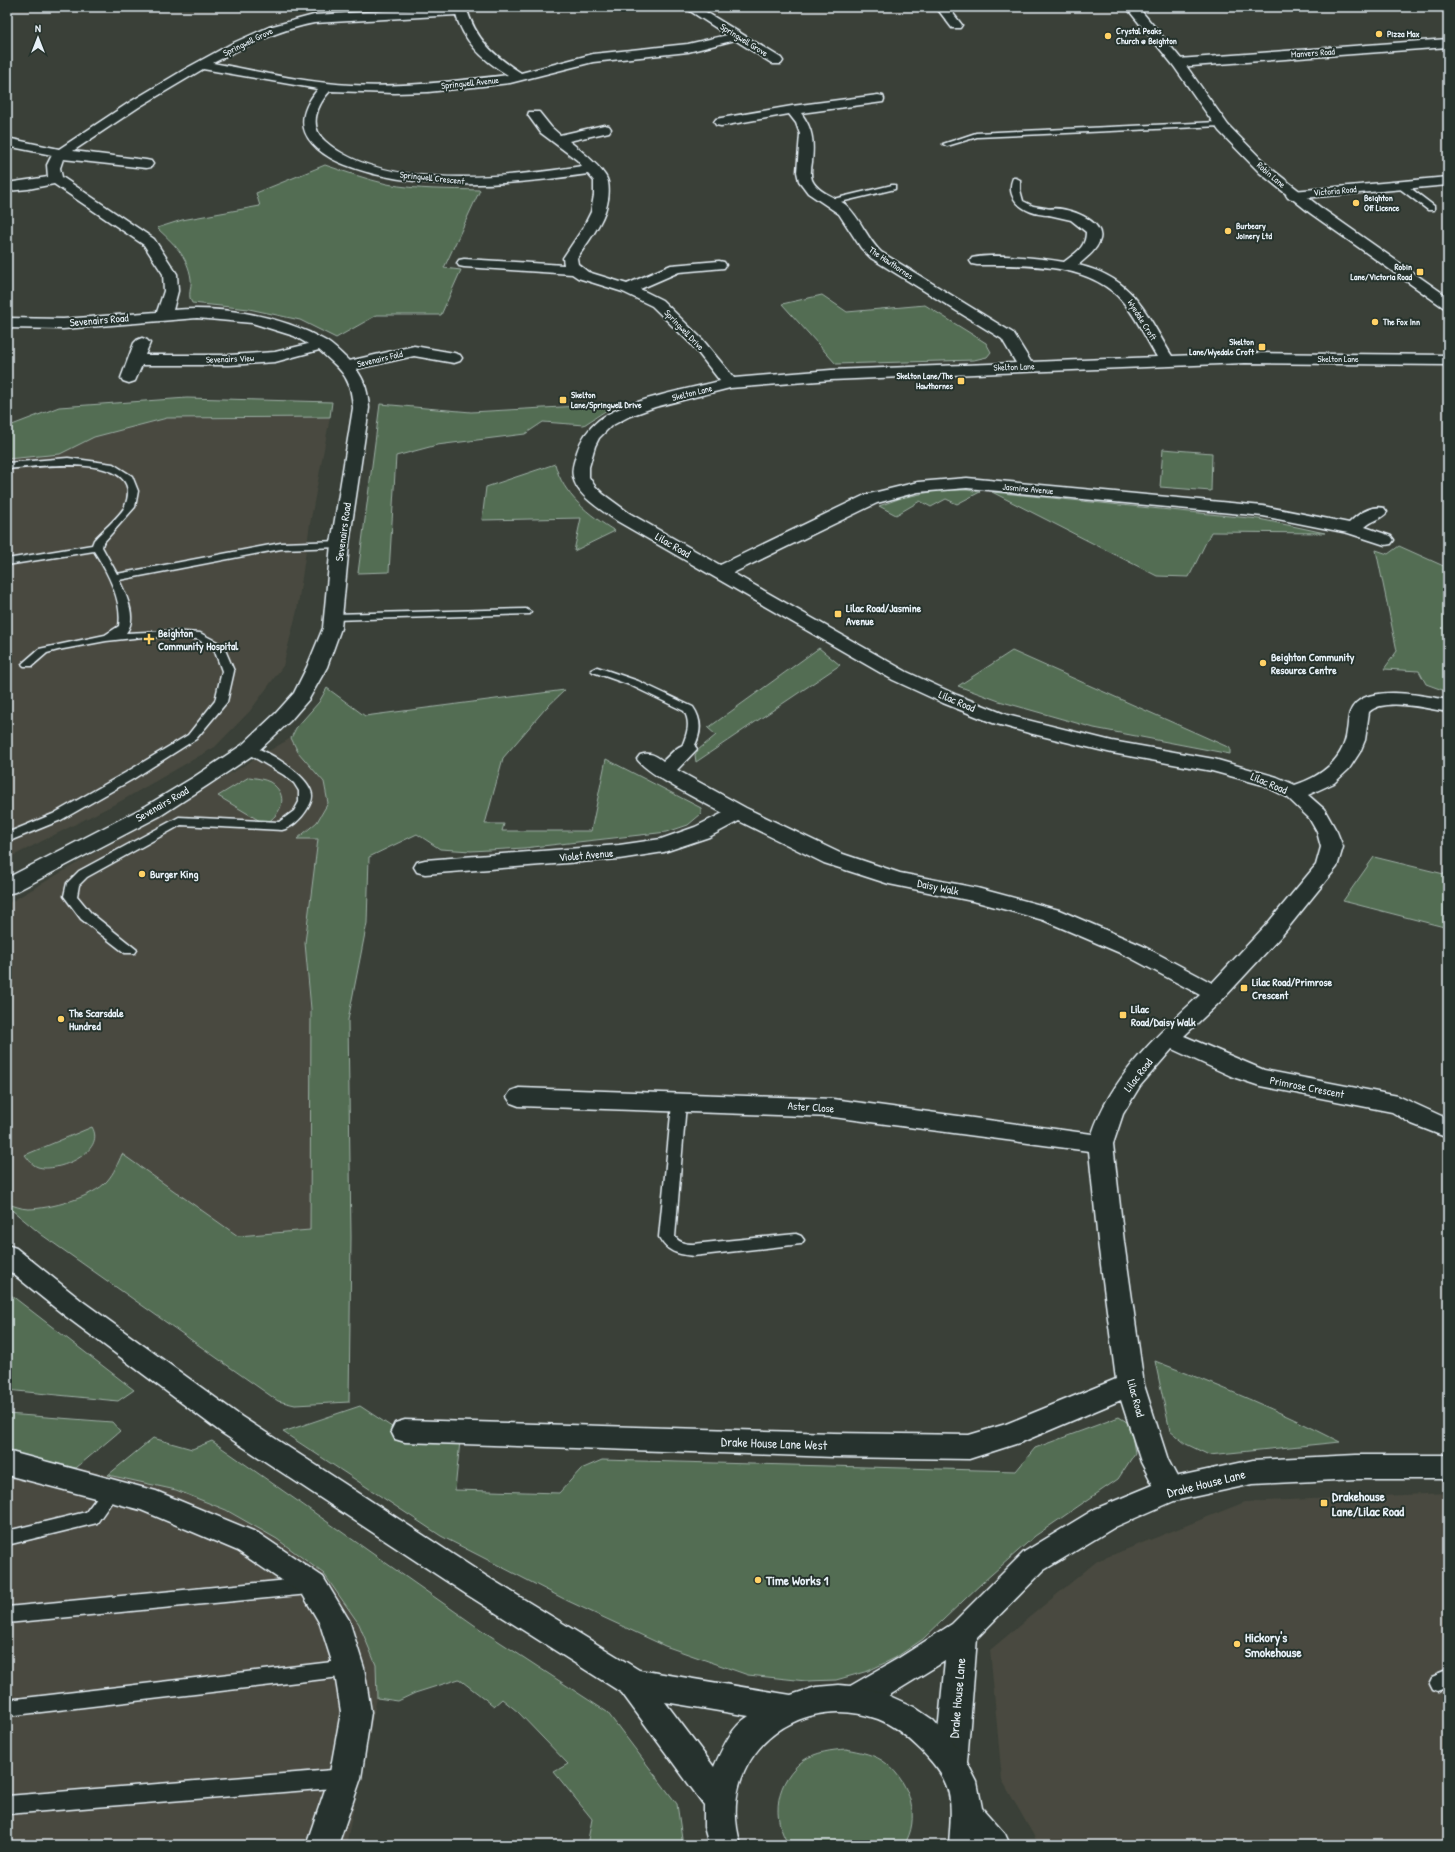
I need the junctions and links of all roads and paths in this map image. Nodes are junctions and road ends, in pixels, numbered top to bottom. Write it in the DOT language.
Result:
graph roads {
  1 [pos="690,7"];
  2 [pos="942,7"];
  3 [pos="1132,7"];
  4 [pos="460,9"];
  5 [pos="956,25"];
  6 [pos="737,36"];
  7 [pos="1447,44"];
  8 [pos="777,62"];
  9 [pos="1178,64"];
  10 [pos="201,65"];
  11 [pos="519,77"];
  12 [pos="327,87"];
  13 [pos="878,99"];
  14 [pos="792,110"];
  15 [pos="534,115"];
  16 [pos="721,122"];
  17 [pos="1218,124"];
  18 [pos="604,129"];
  19 [pos="558,139"];
  20 [pos="7,142"];
  21 [pos="947,144"];
  22 [pos="61,153"];
  23 [pos="146,164"];
  24 [pos="593,169"];
  25 [pos="56,179"];
  26 [pos="1016,180"];
  27 [pos="1448,181"];
  28 [pos="1402,186"];
  29 [pos="7,187"];
  30 [pos="892,187"];
  31 [pos="1294,195"];
  32 [pos="832,202"];
  33 [pos="1430,208"];
  34 [pos="1054,212"];
  35 [pos="977,261"];
  36 [pos="464,263"];
  37 [pos="719,264"];
  38 [pos="1067,267"];
  39 [pos="575,270"];
  40 [pos="628,288"];
  41 [pos="1448,304"];
  42 [pos="164,314"];
  43 [pos="7,323"];
  44 [pos="142,343"];
  45 [pos="322,345"];
  46 [pos="454,358"];
  47 [pos="137,360"];
  48 [pos="1448,360"];
  49 [pos="1167,361"];
  50 [pos="346,366"];
  51 [pos="1026,366"];
  52 [pos="129,378"];
  53 [pos="730,383"];
  54 [pos="592,436"];
  55 [pos="7,466"];
  56 [pos="1378,512"];
  57 [pos="1353,529"];
  58 [pos="1385,540"];
  59 [pos="340,544"];
  60 [pos="97,547"];
  61 [pos="7,562"];
  62 [pos="720,572"];
  63 [pos="113,578"];
  64 [pos="526,612"];
  65 [pos="333,617"];
  66 [pos="106,638"];
  67 [pos="28,664"];
  68 [pos="597,670"];
  69 [pos="1448,706"];
  70 [pos="249,749"];
  71 [pos="687,749"];
  72 [pos="1294,793"];
  73 [pos="739,813"];
  74 [pos="7,838"];
  75 [pos="425,867"];
  76 [pos="7,887"];
  77 [pos="130,950"];
  78 [pos="1215,994"];
  79 [pos="1168,1038"];
  80 [pos="519,1097"];
  81 [pos="679,1104"];
  82 [pos="1448,1128"];
  83 [pos="1101,1144"];
  84 [pos="796,1240"];
  85 [pos="7,1255"];
  86 [pos="1130,1386"];
  87 [pos="406,1431"];
  88 [pos="7,1463"];
  89 [pos="1448,1467"];
  90 [pos="112,1490"];
  91 [pos="1170,1490"];
  92 [pos="7,1538"];
  93 [pos="313,1586"];
  94 [pos="7,1615"];
  95 [pos="963,1633"];
  96 [pos="349,1668"];
  97 [pos="633,1683"];
  98 [pos="856,1699"];
  99 [pos="7,1708"];
  100 [pos="789,1708"];
  101 [pos="951,1762"];
  102 [pos="345,1778"];
  103 [pos="719,1800"];
  104 [pos="7,1805"];
  105 [pos="967,1815"];
  106 [pos="322,1845"];
  107 [pos="725,1845"];
  108 [pos="965,1845"];
  109 [pos="994,1845"];
  1 -- 6 [label="street, Springwell Grove"];
  2 -- 5 [label="street"];
  3 -- 9 [label="street, Robin Lane"];
  4 -- 10 [label="street, Springwell Grove"];
  4 -- 11 [label="street, Springwell Grove"];
  6 -- 8 [label="street, Springwell Grove"];
  6 -- 11 [label="street, Springwell Avenue"];
  7 -- 9 [label="street, Manvers Road"];
  9 -- 17 [label="street, Robin Lane"];
  10 -- 12 [label="street, Springwell Avenue"];
  10 -- 22 [label="street, Springwell Grove"];
  11 -- 12 [label="street, Springwell Avenue"];
  12 -- 24 [label="street, Springwell Crescent"];
  13 -- 14 [label="street"];
  14 -- 16 [label="street"];
  14 -- 32 [label="street, The Hawthornes"];
  15 -- 19 [label="street"];
  17 -- 21 [label="lane"];
  17 -- 31 [label="street, Robin Lane"];
  18 -- 19 [label="street"];
  19 -- 24 [label="street"];
  20 -- 22 [label="street"];
  22 -- 23 [label="street"];
  22 -- 25 [label="street"];
  24 -- 39 [label="street"];
  25 -- 29 [label="street"];
  25 -- 42 [label="street"];
  26 -- 34 [label="lane"];
  27 -- 28 [label="street, Victoria Road"];
  28 -- 31 [label="street, Victoria Road"];
  28 -- 33 [label="lane"];
  30 -- 32 [label="lane"];
  31 -- 41 [label="street, Robin Lane"];
  32 -- 51 [label="street, The Hawthornes"];
  34 -- 38 [label="street"];
  35 -- 38 [label="street, Wyedale Croft"];
  36 -- 39 [label="street, Springwell Drive"];
  37 -- 40 [label="street"];
  38 -- 49 [label="street, Wyedale Croft"];
  39 -- 40 [label="street, Springwell Drive"];
  40 -- 53 [label="street, Springwell Drive"];
  42 -- 43 [label="street, Sevenairs Road"];
  42 -- 45 [label="street, Sevenairs Road"];
  44 -- 47 [label="street"];
  45 -- 47 [label="street, Sevenairs View"];
  45 -- 50 [label="street, Sevenairs Road"];
  46 -- 50 [label="street, Sevenairs Fold"];
  47 -- 52 [label="street"];
  48 -- 49 [label="street, Skelton Lane"];
  49 -- 51 [label="street, Skelton Lane"];
  50 -- 59 [label="street, Sevenairs Road"];
  51 -- 53 [label="street, Skelton Lane"];
  53 -- 54 [label="street, Skelton Lane"];
  54 -- 62 [label="street, Lilac Road"];
  55 -- 60 [label="lane"];
  56 -- 57 [label="street"];
  57 -- 58 [label="street, Jasmine Avenue"];
  57 -- 62 [label="street, Jasmine Avenue"];
  59 -- 63 [label="lane"];
  59 -- 65 [label="street, Sevenairs Road"];
  60 -- 61 [label="lane"];
  60 -- 63 [label="lane"];
  62 -- 72 [label="street, Lilac Road"];
  63 -- 66 [label="lane"];
  64 -- 65 [label="lane"];
  65 -- 70 [label="street, Sevenairs Road"];
  66 -- 67 [label="lane"];
  66 -- 74 [label="lane"];
  68 -- 71 [label="lane"];
  69 -- 72 [label="street"];
  70 -- 76 [label="street, Sevenairs Road"];
  70 -- 77 [label="lane"];
  71 -- 73 [label="street, Daisy Walk"];
  72 -- 78 [label="street, Lilac Road"];
  73 -- 75 [label="street, Violet Avenue"];
  73 -- 78 [label="street, Daisy Walk"];
  78 -- 79 [label="street, Lilac Road"];
  79 -- 82 [label="street, Primrose Crescent"];
  79 -- 83 [label="street, Lilac Road"];
  80 -- 81 [label="street, Aster Close"];
  81 -- 83 [label="street, Aster Close"];
  81 -- 84 [label="lane"];
  83 -- 86 [label="street, Lilac Road"];
  85 -- 97 [label="street"];
  86 -- 87 [label="street, Drake House Lane West"];
  86 -- 91 [label="street, Lilac Road"];
  88 -- 90 [label="street"];
  89 -- 91 [label="street, Drake House Lane"];
  90 -- 92 [label="lane"];
  90 -- 93 [label="street"];
  91 -- 95 [label="street, Drake House Lane"];
  93 -- 94 [label="lane"];
  93 -- 96 [label="street"];
  95 -- 98 [label="street, Drake House Lane"];
  95 -- 101 [label="street, Drake House Lane"];
  96 -- 99 [label="lane"];
  96 -- 102 [label="street"];
  97 -- 100 [label="street"];
  97 -- 103 [label="street"];
  98 -- 100 [label="street"];
  98 -- 101 [label="street"];
  100 -- 103 [label="street"];
  101 -- 105 [label="street"];
  102 -- 104 [label="lane"];
  102 -- 106 [label="street"];
  103 -- 107 [label="street"];
  105 -- 108 [label="street"];
  105 -- 109 [label="street"];
}
